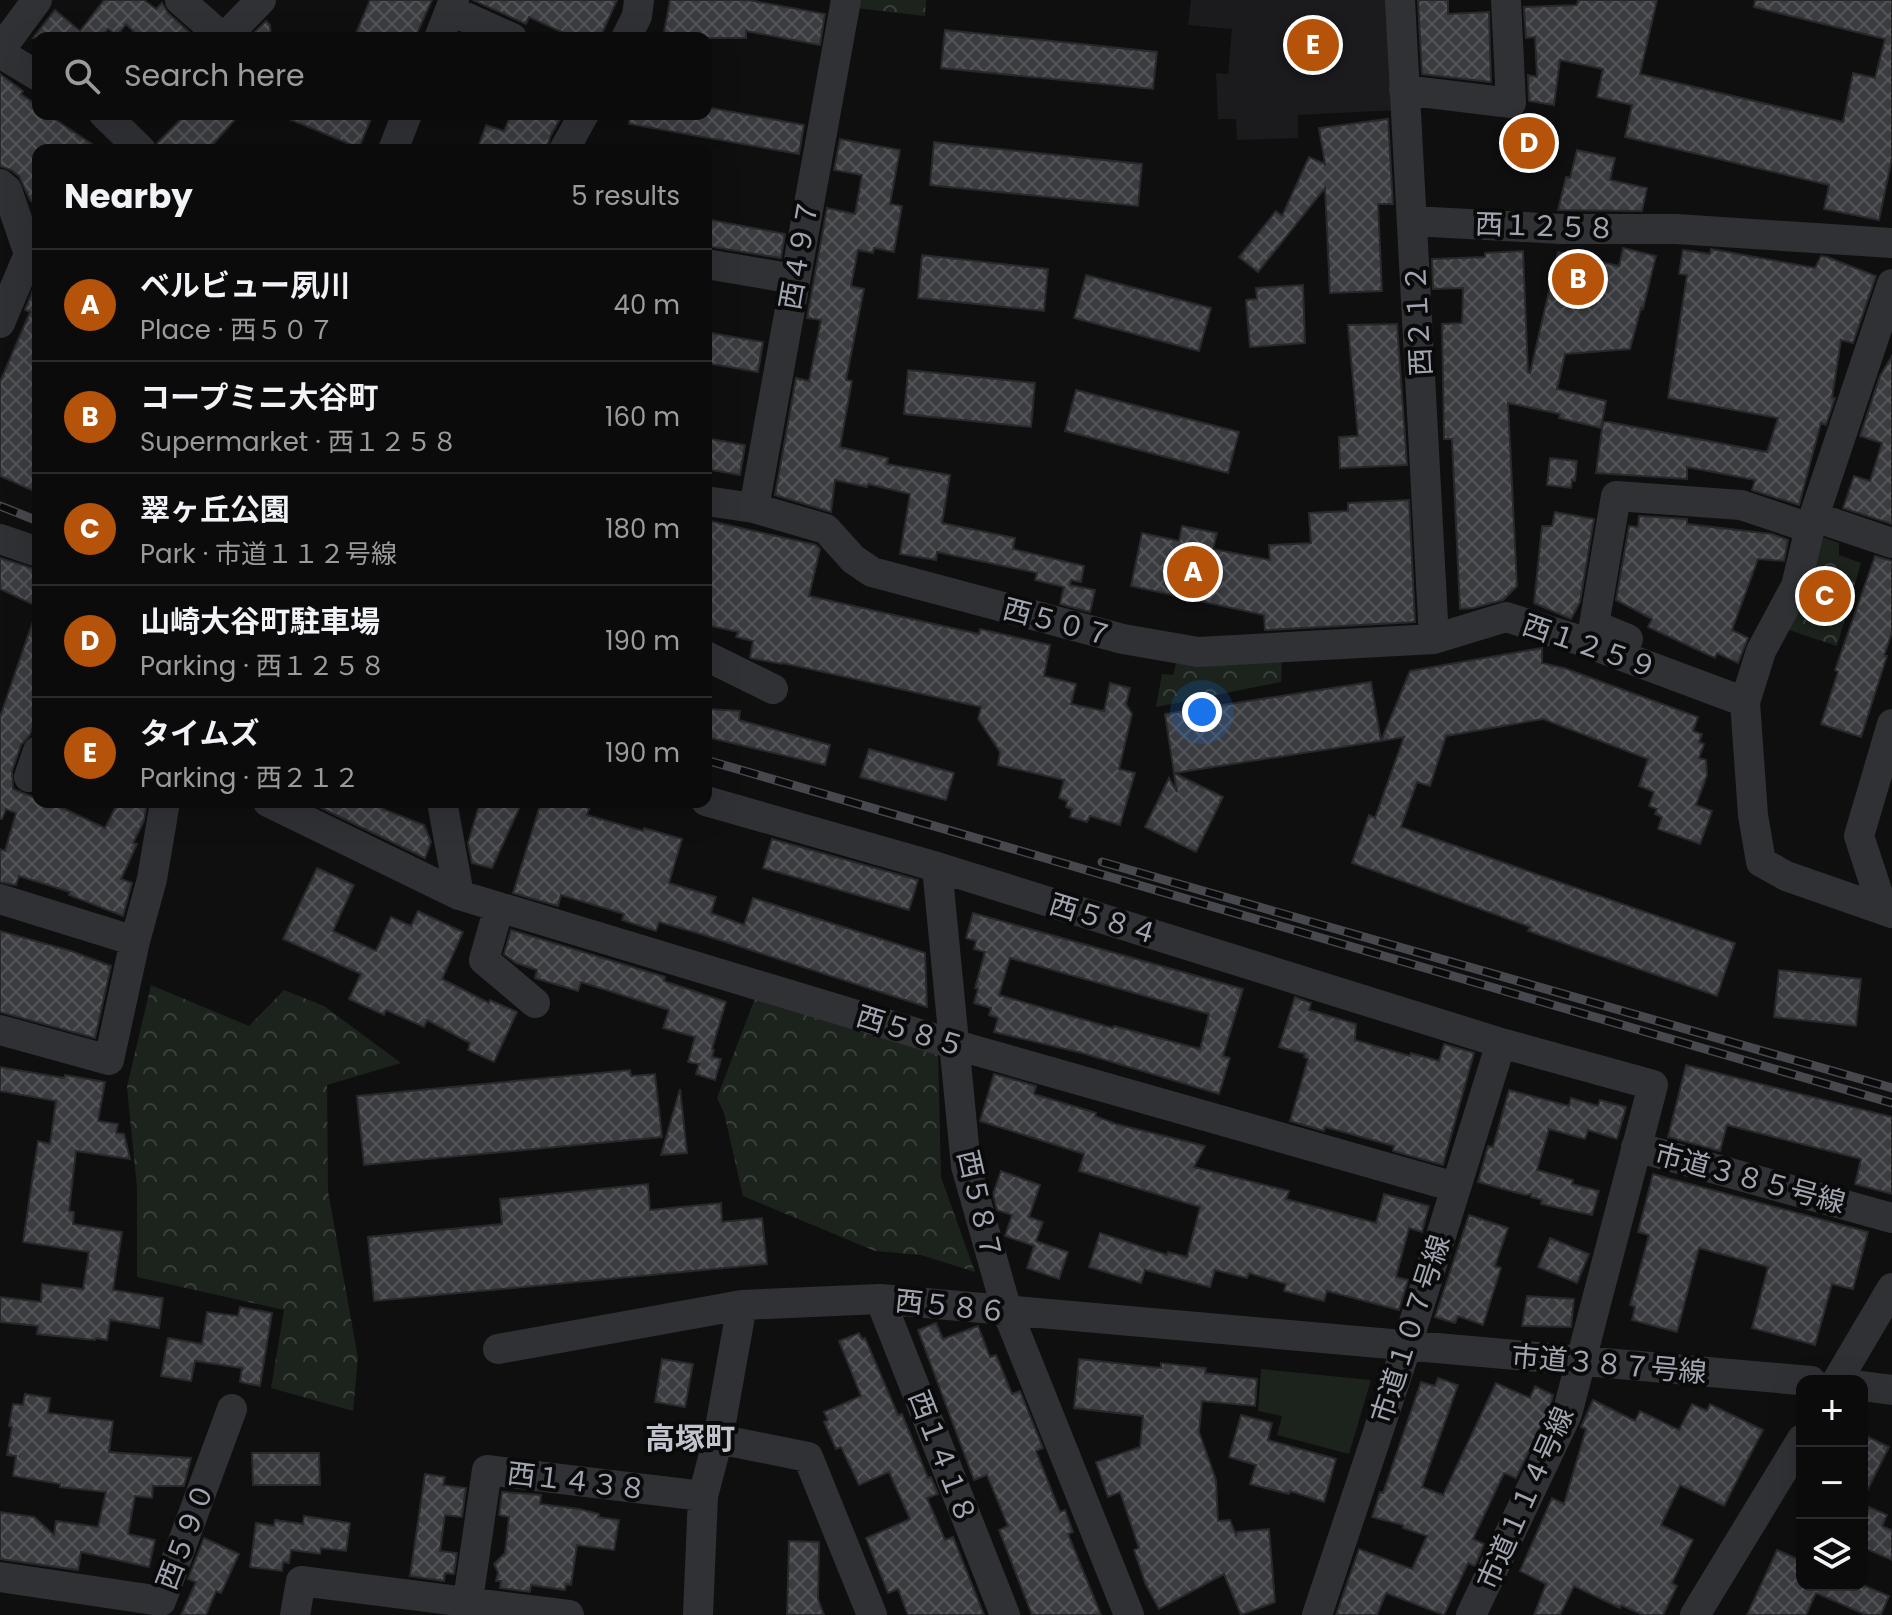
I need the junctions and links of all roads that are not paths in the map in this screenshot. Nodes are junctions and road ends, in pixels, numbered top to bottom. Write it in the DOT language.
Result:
graph roads {
  1 [pos="37,0"];
  2 [pos="180,0"];
  3 [pos="261,0"];
  4 [pos="639,0"];
  5 [pos="846,0"];
  6 [pos="1400,0"];
  7 [pos="1506,0"];
  8 [pos="452,5"];
  9 [pos="217,32"];
  10 [pos="230,32"];
  11 [pos="441,32"];
  12 [pos="501,32"];
  13 [pos="629,32"];
  14 [pos="0,51"];
  15 [pos="32,72"];
  16 [pos="1404,90"];
  17 [pos="121,120"];
  18 [pos="406,120"];
  19 [pos="581,120"];
  20 [pos="137,144"];
  21 [pos="402,144"];
  22 [pos="567,144"];
  23 [pos="0,184"];
  24 [pos="1413,221"];
  25 [pos="1892,243"];
  26 [pos="32,258"];
  27 [pos="32,263"];
  28 [pos="712,265"];
  29 [pos="794,279"];
  30 [pos="1892,284"];
  31 [pos="0,323"];
  32 [pos="712,502"];
  33 [pos="754,508"];
  34 [pos="1812,523"];
  35 [pos="0,539"];
  36 [pos="1892,543"];
  37 [pos="32,550"];
  38 [pos="1434,639"];
  39 [pos="712,659"];
  40 [pos="773,689"];
  41 [pos="1745,702"];
  42 [pos="1892,724"];
  43 [pos="712,803"];
  44 [pos="164,808"];
  45 [pos="280,808"];
  46 [pos="443,808"];
  47 [pos="937,867"];
  48 [pos="459,895"];
  49 [pos="0,899"];
  50 [pos="499,907"];
  51 [pos="1888,911"];
  52 [pos="135,941"];
  53 [pos="535,1003"];
  54 [pos="0,1030"];
  55 [pos="1501,1043"];
  56 [pos="956,1045"];
  57 [pos="1636,1147"];
  58 [pos="1455,1187"];
  59 [pos="1892,1218"];
  60 [pos="1892,1288"];
  61 [pos="880,1299"];
  62 [pos="742,1305"];
  63 [pos="1007,1311"];
  64 [pos="1407,1345"];
  65 [pos="498,1349"];
  66 [pos="1579,1362"];
  67 [pos="1841,1375"];
  68 [pos="1796,1380"];
  69 [pos="1868,1387"];
  70 [pos="1892,1390"];
  71 [pos="232,1409"];
  72 [pos="718,1439"];
  73 [pos="1797,1447"];
  74 [pos="703,1496"];
  75 [pos="0,1577"];
  76 [pos="468,1600"];
  77 [pos="295,1615"];
  78 [pos="569,1615"];
  79 [pos="698,1615"];
  80 [pos="872,1615"];
  81 [pos="1005,1615"];
  82 [pos="1129,1615"];
  83 [pos="1317,1615"];
  84 [pos="1471,1615"];
  85 [pos="1695,1615"];
  1 -- 14 [label="street"];
  2 -- 9 [label="street"];
  3 -- 10 [label="street"];
  4 -- 13 [label="street"];
  5 -- 29 [label="street, 西４９７"];
  6 -- 16 [label="street, 西２１２"];
  7 -- 16 [label="street"];
  8 -- 11 [label="street"];
  8 -- 12 [label="street"];
  14 -- 15 [label="street"];
  16 -- 24 [label="street, 西２１２"];
  17 -- 20 [label="street"];
  18 -- 21 [label="street"];
  19 -- 22 [label="street"];
  23 -- 26 [label="street"];
  24 -- 25 [label="street, 西１２５８"];
  24 -- 38 [label="street, 西２１２"];
  27 -- 31 [label="street"];
  28 -- 29 [label="street"];
  29 -- 33 [label="street, 西４９７"];
  30 -- 34 [label="street"];
  32 -- 33 [label="street, 西５０７"];
  33 -- 38 [label="street, 西５０７"];
  34 -- 36 [label="street"];
  34 -- 41 [label="street"];
  34 -- 41 [label="street"];
  35 -- 37 [label="street"];
  38 -- 41 [label="street, 西１２５９"];
  39 -- 40 [label="street"];
  41 -- 51 [label="street"];
  42 -- 51 [label="street"];
  43 -- 47 [label="street, 西５８４"];
  44 -- 52 [label="street"];
  45 -- 48 [label="street, 西５８５"];
  46 -- 48 [label="street"];
  47 -- 55 [label="street, 西５８４"];
  47 -- 56 [label="street, 西５８７"];
  48 -- 50 [label="street, 西５８５"];
  49 -- 52 [label="street"];
  50 -- 53 [label="street"];
  50 -- 56 [label="street, 西５８５"];
  52 -- 54 [label="street"];
  55 -- 57 [label="street, 市道３８５号線"];
  55 -- 58 [label="street, 市道１０７号線"];
  56 -- 58 [label="street, 西５８５"];
  56 -- 63 [label="street, 西５８７"];
  57 -- 59 [label="street, 市道３８５号線"];
  57 -- 66 [label="street, 市道１１４号線"];
  58 -- 64 [label="street, 市道１０７号線"];
  60 -- 67 [label="street"];
  61 -- 62 [label="street, 西５８６"];
  61 -- 63 [label="street, 西５８６"];
  61 -- 81 [label="street, 西１４１８"];
  62 -- 65 [label="street, 西５８６"];
  62 -- 72 [label="street"];
  63 -- 64 [label="street, 西５８６"];
  63 -- 82 [label="street, 西５８７"];
  64 -- 66 [label="street, 市道３８７号線"];
  64 -- 83 [label="street, 市道１０７号線"];
  66 -- 68 [label="street, 市道３８７号線"];
  66 -- 84 [label="street, 市道１１４号線"];
  69 -- 70 [label="street"];
  71 -- 75 [label="street, 西５９０"];
  72 -- 74 [label="street"];
  72 -- 80 [label="street"];
  73 -- 85 [label="street"];
  74 -- 76 [label="street, 西１４３８"];
  74 -- 79 [label="street"];
  76 -- 77 [label="street"];
  76 -- 78 [label="street"];
}
